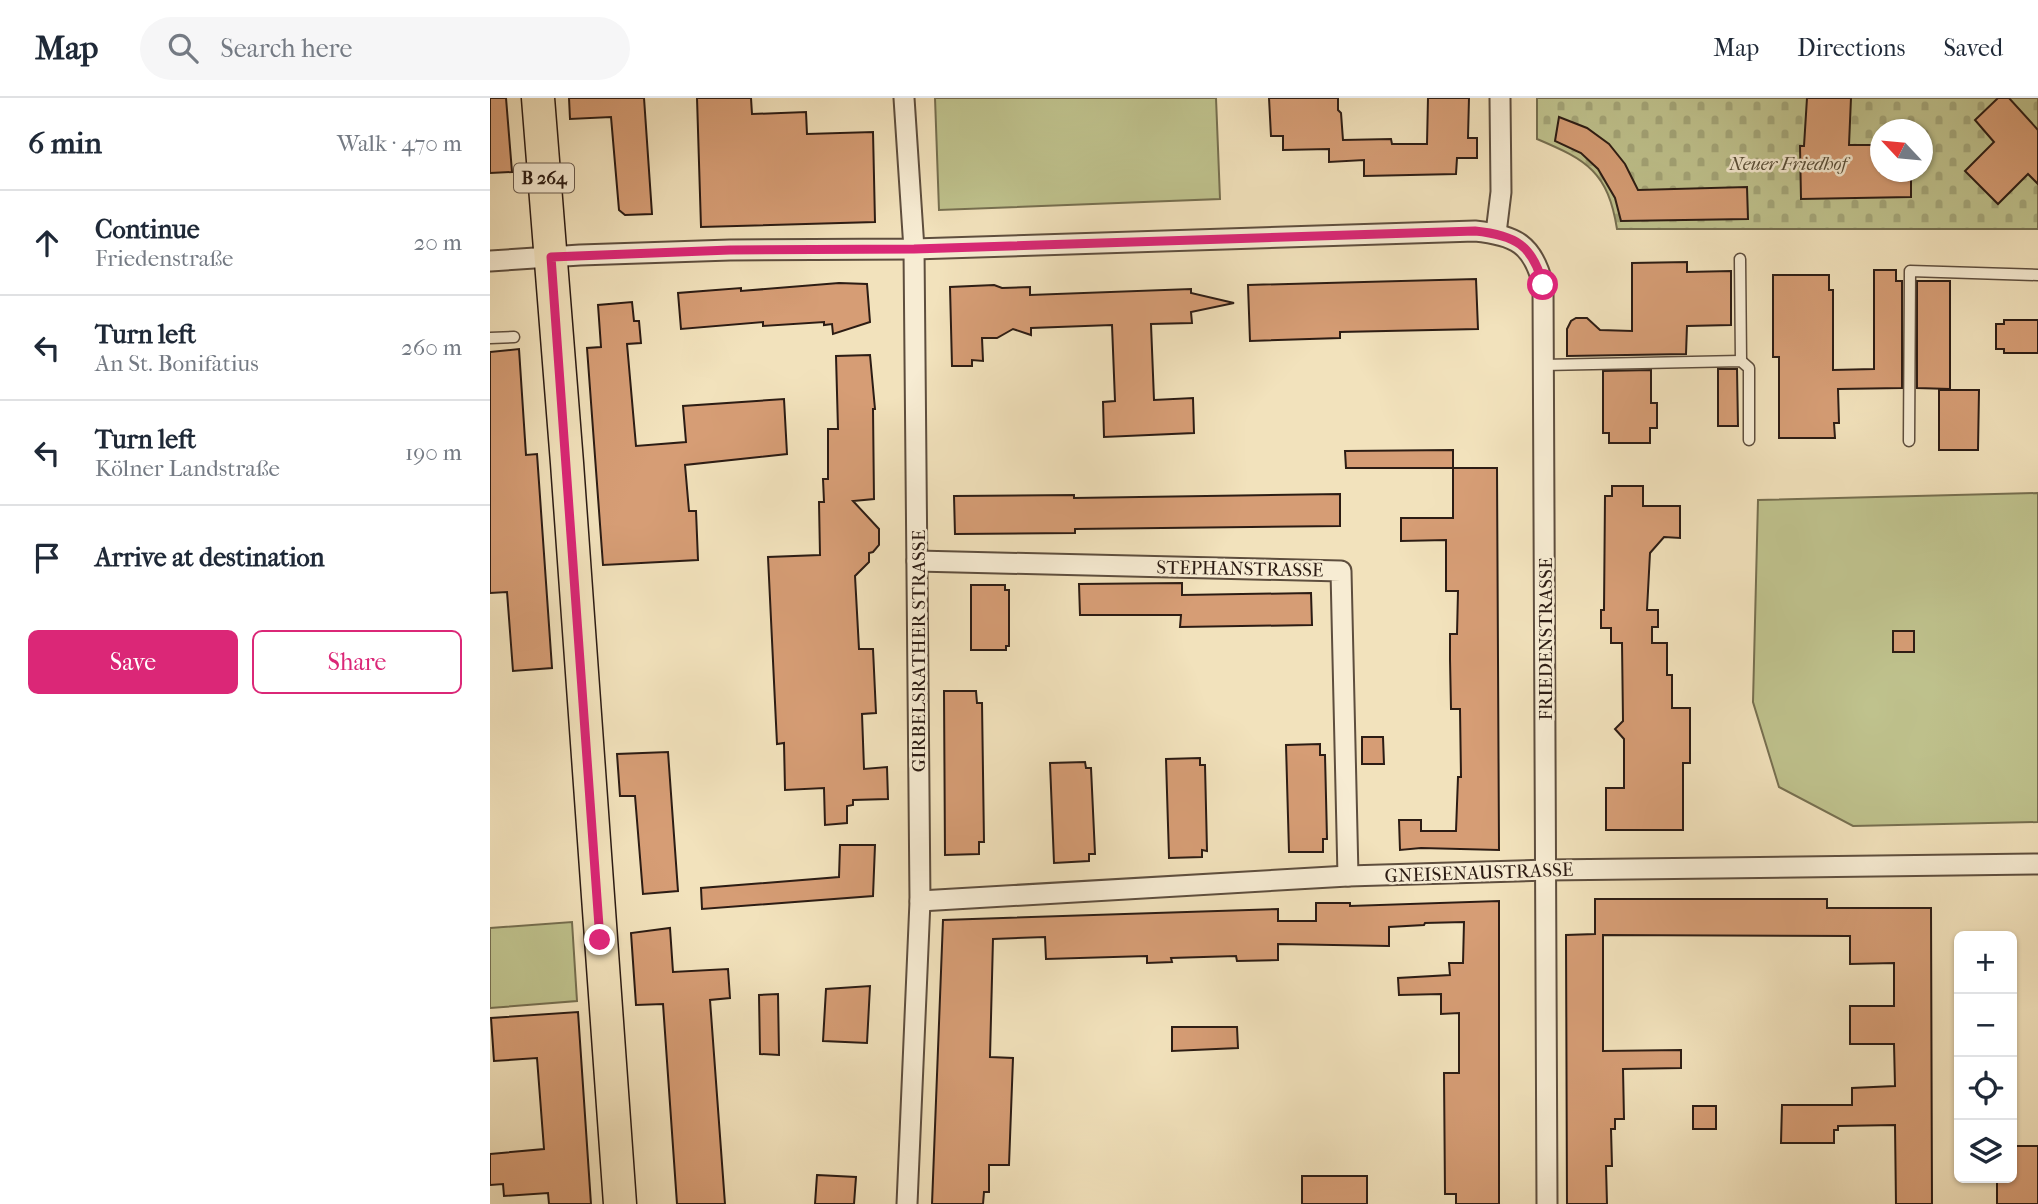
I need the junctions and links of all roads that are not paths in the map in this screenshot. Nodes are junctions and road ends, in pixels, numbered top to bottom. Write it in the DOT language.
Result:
graph roads {
  1 [pos="538,98"];
  2 [pos="904,98"];
  3 [pos="1500,98"];
  4 [pos="1496,233"];
  5 [pos="914,249"];
  6 [pos="551,257"];
  7 [pos="1740,259"];
  8 [pos="490,261"];
  9 [pos="2038,275"];
  10 [pos="514,337"];
  11 [pos="490,338"];
  12 [pos="1741,361"];
  13 [pos="1544,365"];
  14 [pos="1749,440"];
  15 [pos="1909,440"];
  16 [pos="917,562"];
  17 [pos="2038,864"];
  18 [pos="1547,870"];
  19 [pos="1348,876"];
  20 [pos="920,901"];
  21 [pos="620,1204"];
  22 [pos="907,1204"];
  23 [pos="1547,1204"];
  1 -- 6 [label="main road, B 264"];
  2 -- 5 [label="street, GIRBELSRATHER STRASSE"];
  3 -- 4 [label="street"];
  4 -- 5 [label="street"];
  4 -- 13 [label="street, FRIEDENSTRASSE"];
  5 -- 6 [label="street"];
  5 -- 16 [label="street, GIRBELSRATHER STRASSE"];
  6 -- 8 [label="street"];
  6 -- 21 [label="main road, B 264"];
  7 -- 12 [label="lane"];
  9 -- 15 [label="lane"];
  10 -- 11 [label="lane"];
  12 -- 13 [label="lane"];
  12 -- 14 [label="lane"];
  13 -- 18 [label="street, FRIEDENSTRASSE"];
  16 -- 19 [label="street, STEPHANSTRASSE"];
  16 -- 20 [label="street, GIRBELSRATHER STRASSE"];
  17 -- 18 [label="street, GNEISENAUSTRASSE"];
  18 -- 19 [label="street, GNEISENAUSTRASSE"];
  18 -- 23 [label="street, FRIEDENSTRASSE"];
  19 -- 20 [label="street, GNEISENAUSTRASSE"];
  20 -- 22 [label="street, GIRBELSRATHER STRASSE"];
}
